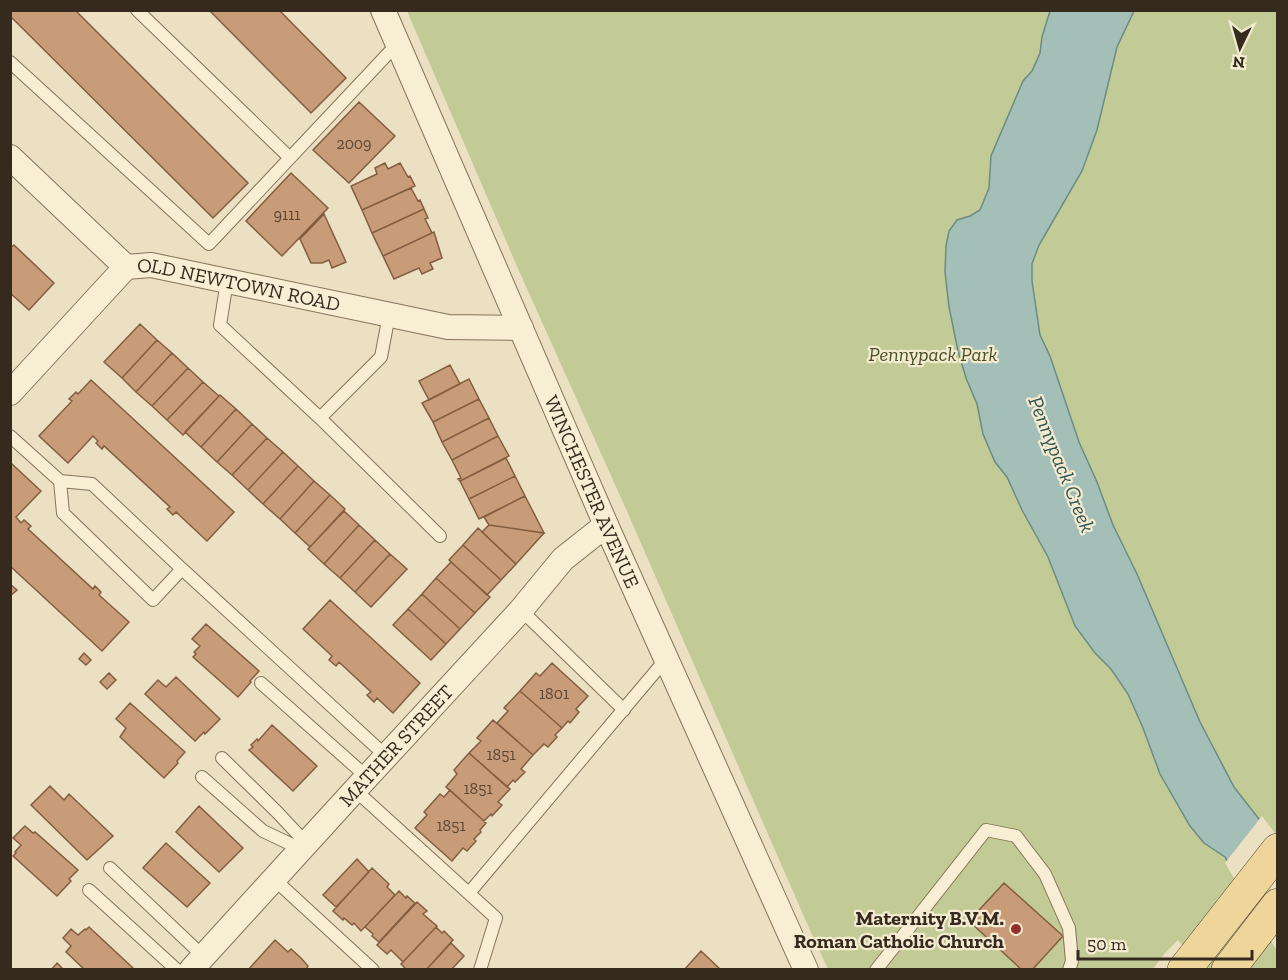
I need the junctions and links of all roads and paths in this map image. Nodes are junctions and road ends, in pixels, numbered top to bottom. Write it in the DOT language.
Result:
graph roads {
  1 [pos="137,10"];
  2 [pos="383,10"];
  3 [pos="398,43"];
  4 [pos="10,62"];
  5 [pos="10,157"];
  6 [pos="290,158"];
  7 [pos="126,267"];
  8 [pos="226,281"];
  9 [pos="388,315"];
  10 [pos="521,328"];
  11 [pos="10,393"];
  12 [pos="320,418"];
  13 [pos="10,436"];
  14 [pos="60,481"];
  15 [pos="606,525"];
  16 [pos="440,536"];
  17 [pos="182,569"];
  18 [pos="521,610"];
  19 [pos="666,659"];
  20 [pos="261,682"];
  21 [pos="624,710"];
  22 [pos="387,756"];
  23 [pos="222,758"];
  24 [pos="202,777"];
  25 [pos="361,783"];
  26 [pos="304,846"];
  27 [pos="1278,850"];
  28 [pos="110,868"];
  29 [pos="274,879"];
  30 [pos="89,890"];
  31 [pos="469,894"];
  32 [pos="1278,905"];
  33 [pos="193,966"];
  34 [pos="373,969"];
  35 [pos="480,969"];
  36 [pos="805,969"];
  37 [pos="879,969"];
  38 [pos="1069,969"];
  39 [pos="1184,969"];
  40 [pos="1228,969"];
  1 -- 6 [label="lane"];
  2 -- 3 [label="street, WINCHESTER AVENUE"];
  3 -- 6 [label="lane"];
  3 -- 10 [label="street, WINCHESTER AVENUE"];
  4 -- 6 [label="lane"];
  5 -- 7 [label="street"];
  7 -- 8 [label="street, OLD NEWTOWN ROAD"];
  7 -- 11 [label="street, OLD NEWTOWN ROAD"];
  8 -- 9 [label="street, OLD NEWTOWN ROAD"];
  8 -- 12 [label="lane"];
  9 -- 10 [label="street, OLD NEWTOWN ROAD"];
  9 -- 12 [label="lane"];
  10 -- 15 [label="street, WINCHESTER AVENUE"];
  12 -- 16 [label="lane"];
  13 -- 14 [label="lane"];
  14 -- 17 [label="lane"];
  14 -- 17 [label="lane"];
  15 -- 18 [label="street, MATHER STREET"];
  15 -- 19 [label="street, WINCHESTER AVENUE"];
  17 -- 22 [label="lane"];
  18 -- 21 [label="lane"];
  18 -- 22 [label="street, MATHER STREET"];
  19 -- 21 [label="lane"];
  19 -- 36 [label="street, WINCHESTER AVENUE"];
  20 -- 25 [label="lane"];
  21 -- 31 [label="lane"];
  22 -- 25 [label="street, MATHER STREET"];
  23 -- 26 [label="lane"];
  24 -- 26 [label="lane"];
  25 -- 26 [label="street, MATHER STREET"];
  25 -- 31 [label="lane"];
  26 -- 29 [label="street, MATHER STREET"];
  27 -- 39 [label="main road"];
  28 -- 33 [label="lane"];
  29 -- 33 [label="street, MATHER STREET"];
  29 -- 34 [label="lane"];
  30 -- 33 [label="lane"];
  31 -- 35 [label="lane"];
  32 -- 40 [label="main road"];
  37 -- 38 [label="lane"];
}
